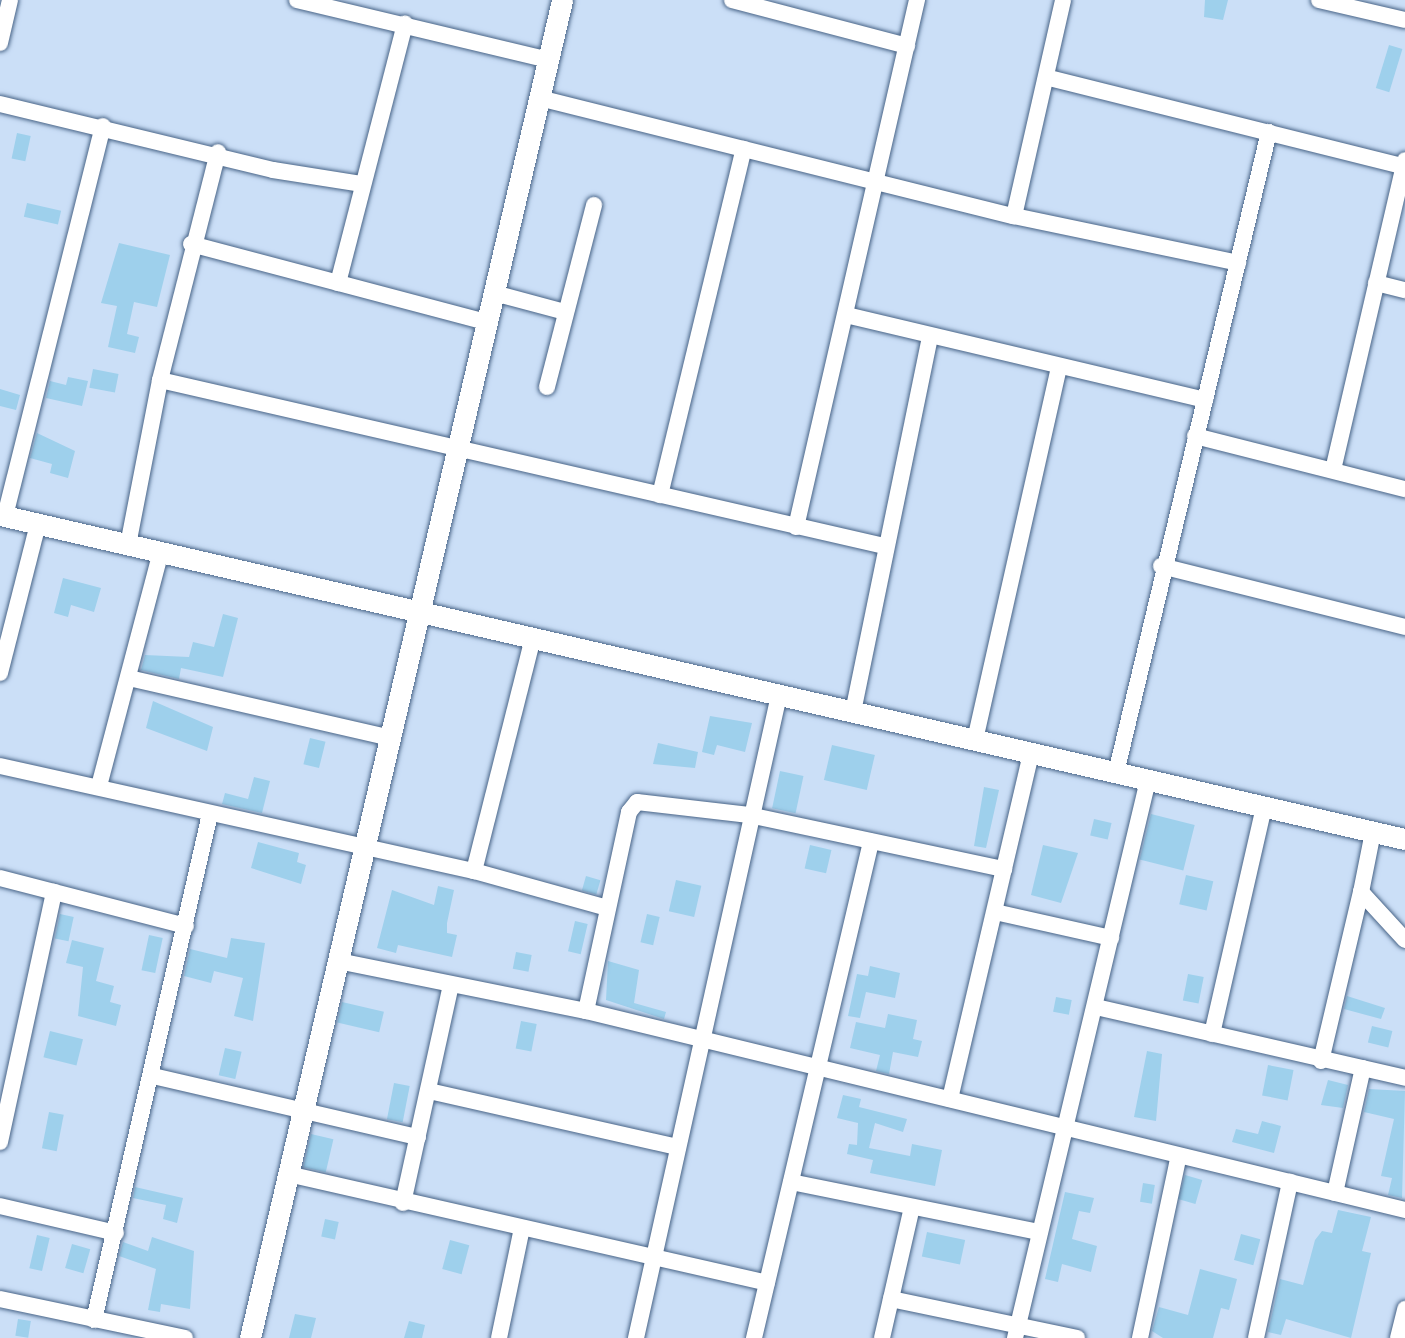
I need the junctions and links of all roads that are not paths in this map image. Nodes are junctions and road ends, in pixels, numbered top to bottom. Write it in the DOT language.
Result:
graph roads {
  1 [pos="10,0"];
  2 [pos="297,0"];
  3 [pos="562,0"];
  4 [pos="732,0"];
  5 [pos="918,0"];
  6 [pos="1063,0"];
  7 [pos="1319,0"];
  8 [pos="1369,6"];
  9 [pos="1405,20"];
  10 [pos="405,24"];
  11 [pos="0,43"];
  12 [pos="907,46"];
  13 [pos="548,60"];
  14 [pos="1049,78"];
  15 [pos="539,98"];
  16 [pos="0,104"];
  17 [pos="103,126"];
  18 [pos="1269,132"];
  19 [pos="744,149"];
  20 [pos="218,152"];
  21 [pos="1404,165"];
  22 [pos="878,180"];
  23 [pos="361,184"];
  24 [pos="594,205"];
  25 [pos="1014,216"];
  26 [pos="191,244"];
  27 [pos="1238,264"];
  28 [pos="338,283"];
  29 [pos="1376,283"];
  30 [pos="1405,290"];
  31 [pos="494,293"];
  32 [pos="565,312"];
  33 [pos="846,315"];
  34 [pos="487,321"];
  35 [pos="930,336"];
  36 [pos="1059,368"];
  37 [pos="160,380"];
  38 [pos="547,387"];
  39 [pos="1205,400"];
  40 [pos="1195,436"];
  41 [pos="457,452"];
  42 [pos="1333,471"];
  43 [pos="1405,489"];
  44 [pos="660,495"];
  45 [pos="3,516"];
  46 [pos="38,524"];
  47 [pos="796,527"];
  48 [pos="128,545"];
  49 [pos="884,546"];
  50 [pos="161,552"];
  51 [pos="1161,566"];
  52 [pos="419,612"];
  53 [pos="1405,627"];
  54 [pos="533,638"];
  55 [pos="3,648"];
  56 [pos="0,673"];
  57 [pos="129,678"];
  58 [pos="779,695"];
  59 [pos="853,712"];
  60 [pos="390,738"];
  61 [pos="975,740"];
  62 [pos="1031,753"];
  63 [pos="0,766"];
  64 [pos="1116,773"];
  65 [pos="1148,780"];
  66 [pos="99,786"];
  67 [pos="1264,807"];
  68 [pos="210,814"];
  69 [pos="750,815"];
  70 [pos="1373,832"];
  71 [pos="1405,839"];
  72 [pos="871,842"];
  73 [pos="365,848"];
  74 [pos="1003,869"];
  75 [pos="474,870"];
  76 [pos="0,878"];
  77 [pos="54,892"];
  78 [pos="1361,892"];
  79 [pos="607,908"];
  80 [pos="995,912"];
  81 [pos="186,926"];
  82 [pos="1111,938"];
  83 [pos="1405,940"];
  84 [pos="338,961"];
  85 [pos="451,985"];
  86 [pos="1096,1007"];
  87 [pos="586,1011"];
  88 [pos="1212,1034"];
  89 [pos="702,1039"];
  90 [pos="1321,1061"];
  91 [pos="816,1068"];
  92 [pos="1363,1068"];
  93 [pos="153,1076"];
  94 [pos="1405,1078"];
  95 [pos="429,1091"];
  96 [pos="950,1099"];
  97 [pos="304,1107"];
  98 [pos="1067,1129"];
  99 [pos="418,1138"];
  100 [pos="0,1142"];
  101 [pos="677,1147"];
  102 [pos="1178,1159"];
  103 [pos="288,1174"];
  104 [pos="792,1182"];
  105 [pos="1290,1182"];
  106 [pos="1335,1193"];
  107 [pos="403,1203"];
  108 [pos="0,1206"];
  109 [pos="912,1207"];
  110 [pos="1405,1210"];
  111 [pos="522,1228"];
  112 [pos="1038,1232"];
  113 [pos="116,1233"];
  114 [pos="653,1254"];
  115 [pos="767,1283"];
  116 [pos="0,1299"];
  117 [pos="891,1299"];
  118 [pos="1405,1310"];
  119 [pos="94,1320"];
  120 [pos="1016,1331"];
  121 [pos="185,1338"];
  122 [pos="250,1338"];
  123 [pos="499,1338"];
  124 [pos="636,1338"];
  125 [pos="754,1338"];
  126 [pos="883,1338"];
  127 [pos="1077,1338"];
  128 [pos="1140,1338"];
  129 [pos="1256,1338"];
  130 [pos="1398,1338"];
  1 -- 11 [label="street"];
  2 -- 10 [label="street"];
  3 -- 13 [label="street"];
  4 -- 12 [label="street"];
  5 -- 12 [label="street"];
  6 -- 14 [label="street"];
  7 -- 8 [label="street"];
  8 -- 9 [label="street"];
  10 -- 13 [label="street"];
  10 -- 23 [label="street"];
  12 -- 22 [label="street"];
  13 -- 15 [label="street"];
  14 -- 18 [label="street"];
  14 -- 25 [label="street"];
  15 -- 19 [label="street"];
  15 -- 31 [label="street"];
  16 -- 17 [label="street"];
  17 -- 20 [label="street"];
  17 -- 45 [label="street"];
  18 -- 21 [label="street"];
  18 -- 27 [label="street"];
  19 -- 22 [label="street"];
  19 -- 44 [label="street"];
  20 -- 23 [label="street"];
  20 -- 26 [label="street"];
  21 -- 29 [label="street"];
  22 -- 25 [label="street"];
  22 -- 33 [label="street"];
  23 -- 28 [label="street"];
  24 -- 32 [label="street"];
  25 -- 27 [label="street"];
  26 -- 28 [label="street"];
  26 -- 37 [label="street"];
  27 -- 39 [label="street"];
  28 -- 34 [label="street"];
  29 -- 30 [label="street"];
  29 -- 42 [label="street"];
  31 -- 32 [label="street"];
  31 -- 34 [label="street"];
  32 -- 38 [label="street"];
  33 -- 35 [label="street"];
  33 -- 47 [label="street"];
  34 -- 41 [label="street"];
  35 -- 36 [label="street"];
  35 -- 49 [label="street"];
  36 -- 39 [label="street"];
  36 -- 61 [label="street"];
  37 -- 41 [label="street"];
  37 -- 48 [label="street"];
  39 -- 40 [label="street"];
  40 -- 42 [label="street"];
  40 -- 51 [label="street"];
  41 -- 44 [label="street"];
  41 -- 52 [label="street"];
  42 -- 43 [label="street"];
  44 -- 47 [label="street"];
  45 -- 46 [label="street"];
  46 -- 48 [label="street"];
  46 -- 55 [label="street"];
  47 -- 49 [label="street"];
  48 -- 50 [label="street"];
  49 -- 59 [label="street"];
  50 -- 52 [label="street"];
  50 -- 57 [label="street"];
  51 -- 53 [label="street"];
  51 -- 64 [label="street"];
  52 -- 54 [label="street"];
  52 -- 60 [label="street"];
  54 -- 58 [label="street"];
  54 -- 75 [label="street"];
  55 -- 56 [label="street"];
  57 -- 60 [label="street"];
  57 -- 66 [label="street"];
  58 -- 59 [label="street"];
  58 -- 69 [label="street"];
  59 -- 61 [label="street"];
  60 -- 73 [label="street"];
  61 -- 62 [label="street"];
  62 -- 64 [label="street"];
  62 -- 74 [label="street"];
  63 -- 66 [label="street"];
  64 -- 65 [label="street"];
  65 -- 67 [label="street"];
  65 -- 82 [label="street"];
  66 -- 68 [label="street"];
  67 -- 70 [label="street"];
  67 -- 88 [label="street"];
  68 -- 73 [label="street"];
  68 -- 81 [label="street"];
  69 -- 72 [label="street"];
  69 -- 79 [label="street"];
  69 -- 89 [label="street"];
  70 -- 71 [label="street"];
  70 -- 78 [label="street"];
  72 -- 74 [label="street"];
  72 -- 91 [label="street"];
  73 -- 75 [label="street"];
  73 -- 84 [label="street"];
  74 -- 80 [label="street"];
  75 -- 79 [label="street"];
  76 -- 77 [label="street"];
  77 -- 81 [label="street"];
  77 -- 100 [label="street"];
  78 -- 83 [label="street"];
  78 -- 90 [label="street"];
  79 -- 87 [label="street"];
  80 -- 82 [label="street"];
  80 -- 96 [label="street"];
  81 -- 93 [label="street"];
  82 -- 86 [label="street"];
  84 -- 85 [label="street"];
  84 -- 97 [label="street"];
  85 -- 87 [label="street"];
  85 -- 95 [label="street"];
  86 -- 88 [label="street"];
  86 -- 98 [label="street"];
  87 -- 89 [label="street"];
  88 -- 90 [label="street"];
  89 -- 91 [label="street"];
  89 -- 101 [label="street"];
  90 -- 92 [label="street"];
  91 -- 96 [label="street"];
  91 -- 104 [label="street"];
  92 -- 94 [label="street"];
  92 -- 106 [label="street"];
  93 -- 97 [label="street"];
  93 -- 113 [label="street"];
  95 -- 99 [label="street"];
  95 -- 101 [label="street"];
  96 -- 98 [label="street"];
  97 -- 99 [label="street"];
  97 -- 103 [label="street"];
  98 -- 102 [label="street"];
  98 -- 112 [label="street"];
  99 -- 107 [label="street"];
  101 -- 114 [label="street"];
  102 -- 105 [label="street"];
  102 -- 128 [label="street"];
  103 -- 107 [label="street"];
  103 -- 122 [label="street"];
  104 -- 109 [label="street"];
  104 -- 115 [label="street"];
  105 -- 106 [label="street"];
  105 -- 129 [label="street"];
  106 -- 110 [label="street"];
  107 -- 111 [label="street"];
  108 -- 113 [label="street"];
  109 -- 112 [label="street"];
  109 -- 117 [label="street"];
  111 -- 114 [label="street"];
  111 -- 123 [label="street"];
  112 -- 120 [label="street"];
  113 -- 119 [label="street"];
  114 -- 115 [label="street"];
  114 -- 124 [label="street"];
  115 -- 125 [label="street"];
  116 -- 119 [label="street"];
  117 -- 120 [label="street"];
  117 -- 126 [label="street"];
  118 -- 130 [label="street"];
  119 -- 121 [label="street"];
  120 -- 127 [label="street"];
}
